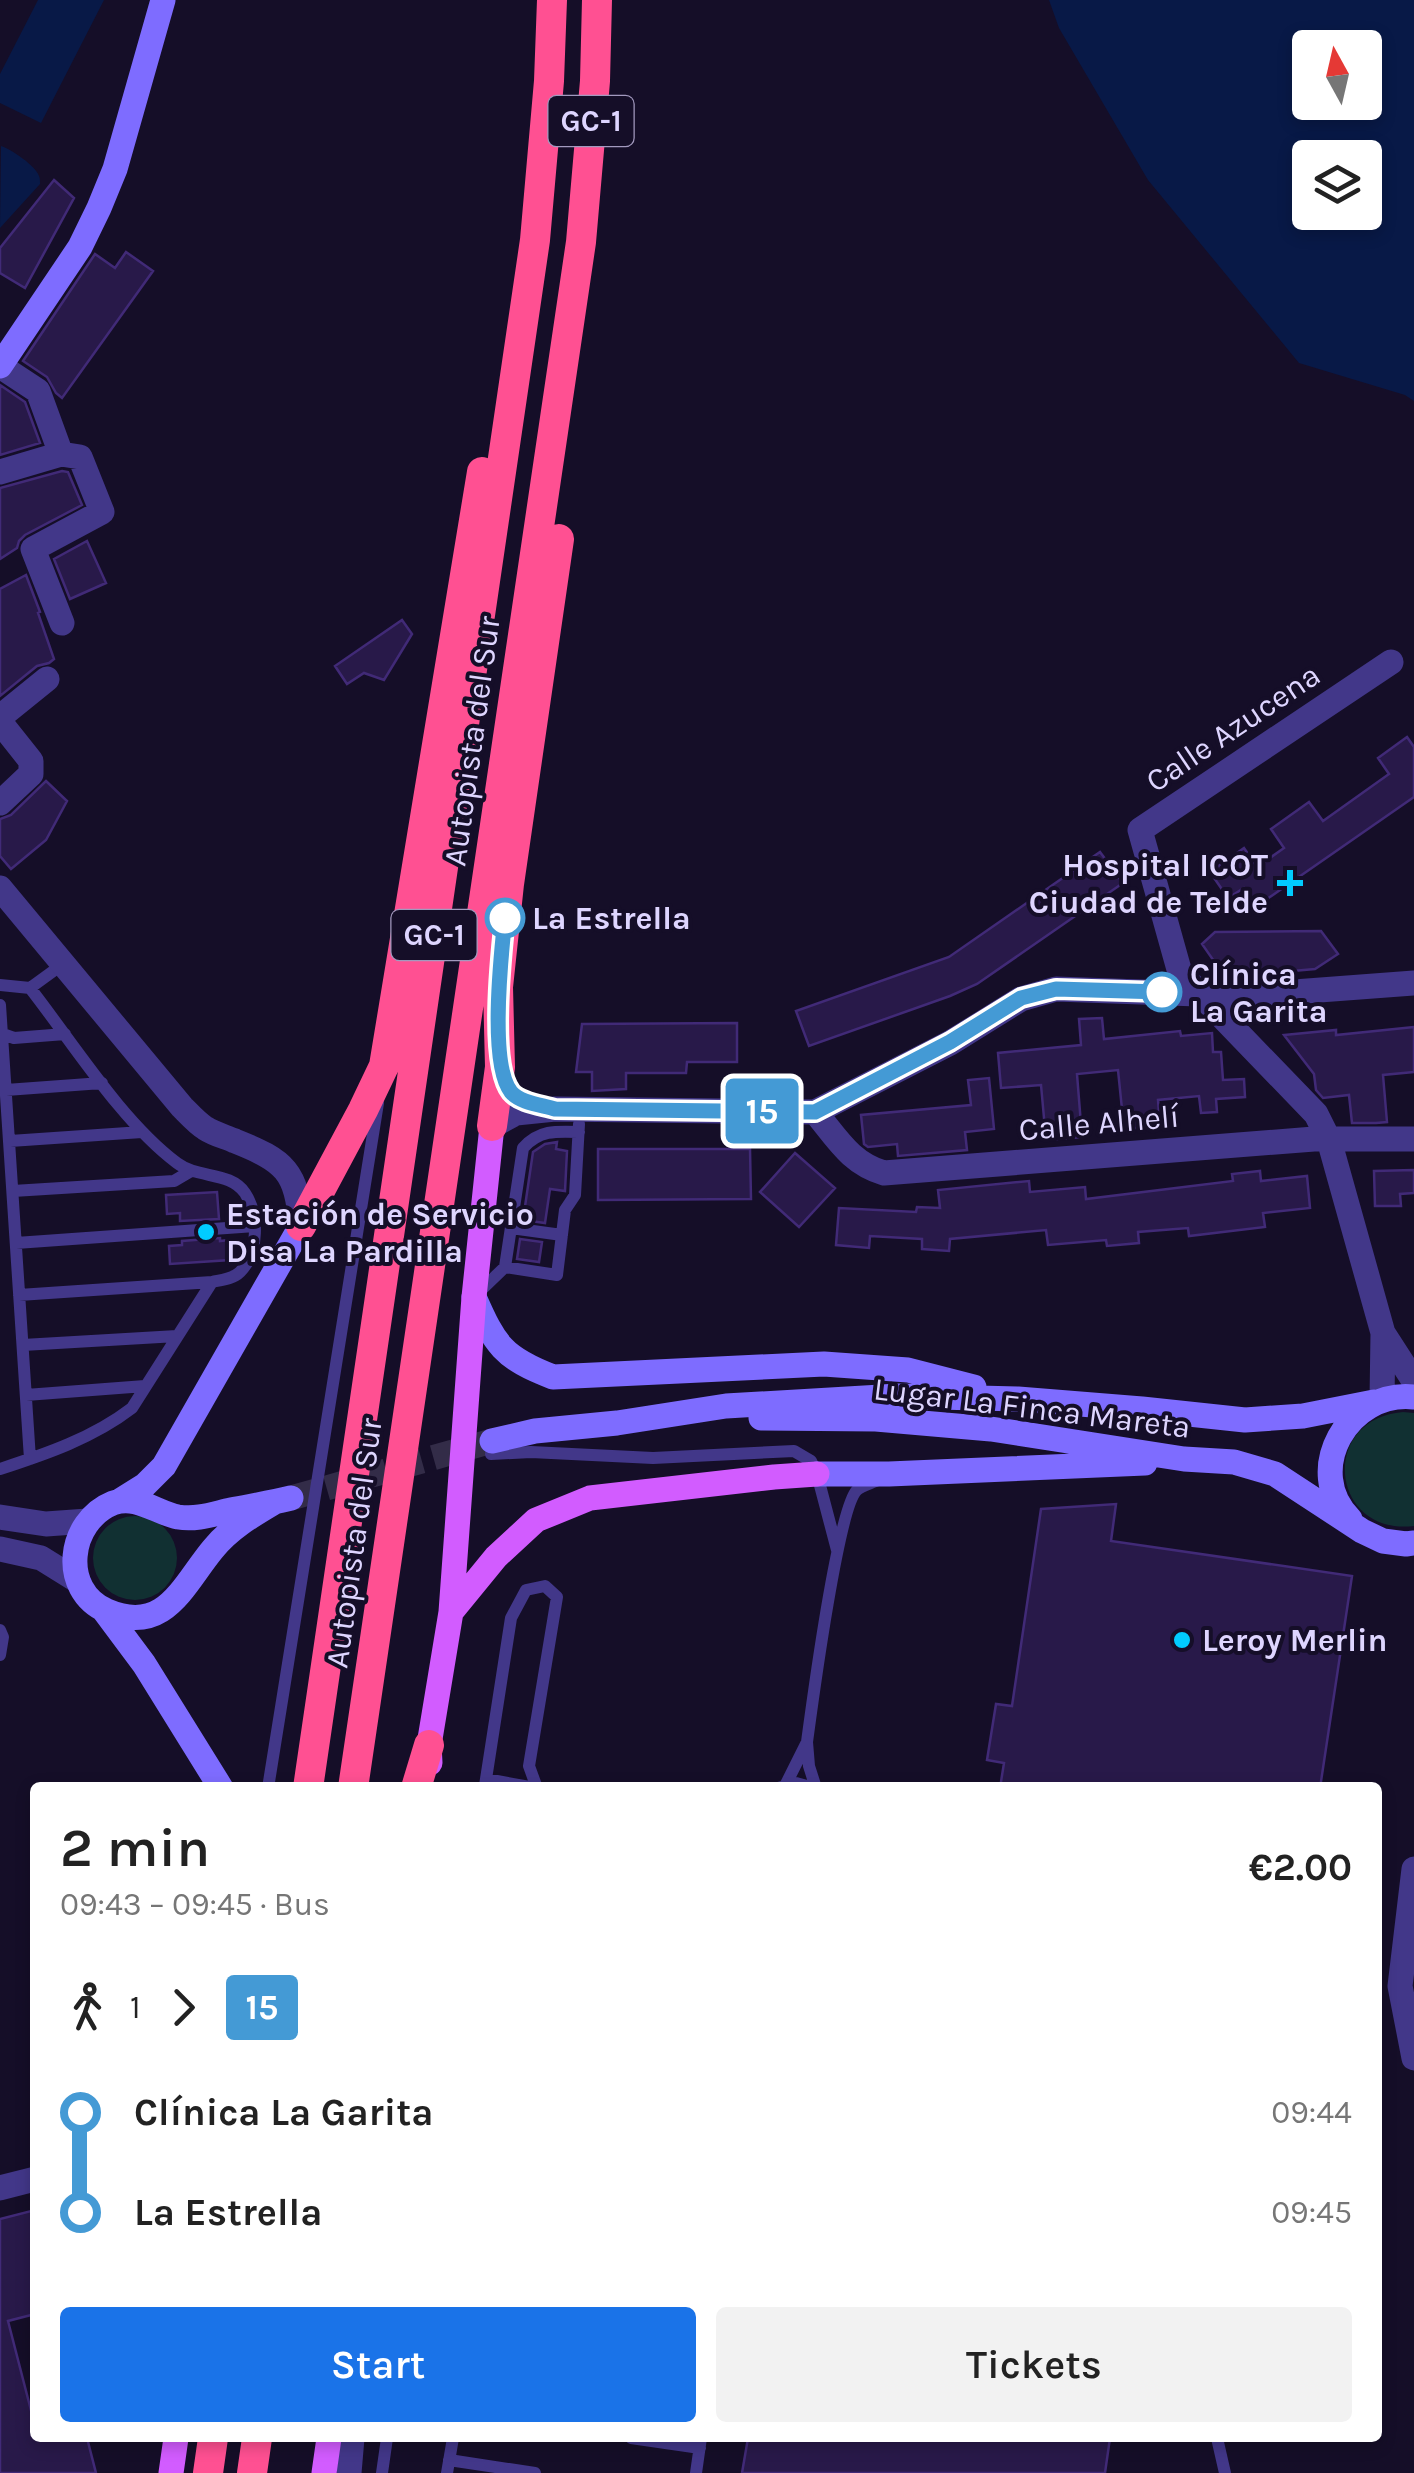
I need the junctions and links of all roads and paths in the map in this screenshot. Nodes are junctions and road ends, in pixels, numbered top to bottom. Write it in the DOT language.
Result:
graph roads {
  1 [pos="163,0"];
  2 [pos="552,0"];
  3 [pos="597,0"];
  4 [pos="535,240"];
  5 [pos="581,242"];
  6 [pos="0,366"];
  7 [pos="61,454"];
  8 [pos="0,472"];
  9 [pos="62,623"];
  10 [pos="1391,662"];
  11 [pos="48,679"];
  12 [pos="0,719"];
  13 [pos="0,803"];
  14 [pos="0,888"];
  15 [pos="63,964"];
  16 [pos="1414,983"];
  17 [pos="0,985"];
  18 [pos="30,988"];
  19 [pos="1198,994"];
  20 [pos="0,1005"];
  21 [pos="1,1032"];
  22 [pos="65,1034"];
  23 [pos="384,1066"];
  24 [pos="500,1067"];
  25 [pos="102,1083"];
  26 [pos="6,1090"];
  27 [pos="815,1112"];
  28 [pos="571,1117"];
  29 [pos="492,1126"];
  30 [pos="142,1132"];
  31 [pos="1414,1139"];
  32 [pos="1329,1140"];
  33 [pos="10,1141"];
  34 [pos="190,1171"];
  35 [pos="13,1191"];
  36 [pos="255,1226"];
  37 [pos="301,1226"];
  38 [pos="510,1228"];
  39 [pos="562,1235"];
  40 [pos="16,1243"];
  41 [pos="505,1267"];
  42 [pos="212,1282"];
  43 [pos="20,1295"];
  44 [pos="474,1298"];
  45 [pos="1383,1332"];
  46 [pos="177,1336"];
  47 [pos="23,1345"];
  48 [pos="1414,1381"];
  49 [pos="145,1386"];
  50 [pos="26,1395"];
  51 [pos="1414,1397"];
  52 [pos="1018,1399"];
  53 [pos="1378,1401"];
  54 [pos="616,1422"];
  55 [pos="492,1447"];
  56 [pos="30,1459"];
  57 [pos="1184,1460"];
  58 [pos="0,1469"];
  59 [pos="818,1474"];
  60 [pos="889,1474"];
  61 [pos="121,1500"];
  62 [pos="0,1517"];
  63 [pos="88,1521"];
  64 [pos="1362,1531"];
  65 [pos="1414,1543"];
  66 [pos="0,1550"];
  67 [pos="837,1550"];
  68 [pos="78,1581"];
  69 [pos="102,1609"];
  70 [pos="451,1612"];
  71 [pos="0,1630"];
  72 [pos="331,1630"];
  73 [pos="0,1655"];
  74 [pos="807,1742"];
  75 [pos="429,1745"];
  76 [pos="218,1782"];
  77 [pos="269,1782"];
  78 [pos="293,1782"];
  79 [pos="309,1782"];
  80 [pos="355,1782"];
  81 [pos="418,1782"];
  82 [pos="431,1782"];
  83 [pos="486,1782"];
  84 [pos="534,1782"];
  85 [pos="784,1782"];
  86 [pos="813,1782"];
  87 [pos="1414,1869"];
  88 [pos="1410,2014"];
  89 [pos="1414,2058"];
  90 [pos="30,2170"];
  91 [pos="0,2176"];
  92 [pos="30,2180"];
  93 [pos="0,2188"];
  94 [pos="176,2442"];
  95 [pos="212,2442"];
  96 [pos="257,2442"];
  97 [pos="328,2442"];
  98 [pos="352,2442"];
  99 [pos="386,2442"];
  100 [pos="1218,2442"];
  101 [pos="700,2443"];
  102 [pos="448,2466"];
  103 [pos="172,2473"];
  104 [pos="208,2473"];
  105 [pos="252,2473"];
  106 [pos="324,2473"];
  107 [pos="350,2473"];
  108 [pos="382,2473"];
  109 [pos="535,2473"];
  110 [pos="696,2473"];
  111 [pos="1226,2473"];
  1 -- 6 [label="street"];
  2 -- 4 [label="highway, Autopista del Sur / GC-1"];
  3 -- 5 [label="highway, Autopista del Sur / GC-1"];
  4 -- 23 [label="highway"];
  4 -- 72 [label="highway, Autopista del Sur / GC-1"];
  5 -- 24 [label="highway"];
  5 -- 80 [label="highway, Autopista del Sur / GC-1"];
  6 -- 7 [label="street"];
  7 -- 8 [label="street"];
  7 -- 9 [label="street"];
  10 -- 19 [label="street, Calle Azucena"];
  11 -- 12 [label="street"];
  12 -- 13 [label="street"];
  14 -- 15 [label="street"];
  15 -- 18 [label="lane"];
  15 -- 37 [label="street"];
  16 -- 19 [label="street"];
  17 -- 18 [label="lane"];
  18 -- 22 [label="lane"];
  19 -- 27 [label="street"];
  19 -- 32 [label="street, Calle Azucena"];
  20 -- 21 [label="lane"];
  21 -- 22 [label="lane"];
  21 -- 26 [label="lane"];
  22 -- 25 [label="lane"];
  23 -- 37 [label="highway"];
  23 -- 77 [label="lane"];
  24 -- 28 [label="street"];
  24 -- 29 [label="highway"];
  25 -- 26 [label="lane"];
  25 -- 30 [label="lane"];
  26 -- 33 [label="lane"];
  27 -- 28 [label="street"];
  27 -- 32 [label="street, Calle Alhelí"];
  28 -- 29 [label="street"];
  28 -- 38 [label="lane"];
  28 -- 39 [label="lane"];
  29 -- 44 [label="main road"];
  30 -- 33 [label="lane"];
  30 -- 34 [label="lane"];
  31 -- 32 [label="street, Calle Alhelí"];
  32 -- 45 [label="street, Calle Azucena"];
  33 -- 35 [label="lane"];
  34 -- 35 [label="lane"];
  34 -- 36 [label="lane"];
  35 -- 40 [label="lane"];
  36 -- 40 [label="lane"];
  36 -- 42 [label="lane"];
  37 -- 61 [label="street"];
  38 -- 39 [label="lane"];
  38 -- 41 [label="lane"];
  39 -- 41 [label="lane"];
  40 -- 43 [label="lane"];
  41 -- 44 [label="lane"];
  42 -- 43 [label="lane"];
  42 -- 46 [label="lane"];
  43 -- 47 [label="lane"];
  44 -- 52 [label="street"];
  44 -- 70 [label="main road"];
  45 -- 48 [label="street, Calle Azucena"];
  45 -- 53 [label="street, Calle Azucena"];
  46 -- 47 [label="lane"];
  46 -- 49 [label="lane"];
  47 -- 50 [label="lane"];
  49 -- 50 [label="lane"];
  49 -- 56 [label="lane"];
  50 -- 56 [label="lane"];
  51 -- 53 [label="street, Lugar La Finca Mareta"];
  52 -- 53 [label="street, Lugar La Finca Mareta"];
  52 -- 54 [label="street, Lugar La Finca Mareta"];
  53 -- 64 [label="street"];
  54 -- 55 [label="street, Lugar La Finca Mareta"];
  54 -- 57 [label="street, Lugar La Finca Mareta"];
  55 -- 59 [label="lane"];
  56 -- 58 [label="lane"];
  57 -- 60 [label="street"];
  57 -- 64 [label="street, Lugar La Finca Mareta"];
  59 -- 60 [label="street"];
  59 -- 67 [label="lane"];
  59 -- 70 [label="main road"];
  60 -- 67 [label="lane"];
  61 -- 63 [label="street"];
  61 -- 69 [label="street"];
  62 -- 63 [label="street"];
  63 -- 68 [label="street"];
  64 -- 65 [label="street, Lugar La Finca Mareta"];
  66 -- 68 [label="street"];
  67 -- 74 [label="lane"];
  68 -- 69 [label="street"];
  69 -- 76 [label="street"];
  70 -- 75 [label="main road"];
  71 -- 73 [label="lane"];
  72 -- 78 [label="highway"];
  72 -- 79 [label="highway, Autopista del Sur / GC-1"];
  74 -- 85 [label="lane"];
  74 -- 86 [label="lane"];
  75 -- 81 [label="highway"];
  75 -- 82 [label="main road"];
  83 -- 84 [label="lane"];
  87 -- 88 [label="street"];
  88 -- 89 [label="street"];
  90 -- 91 [label="lane"];
  92 -- 93 [label="street"];
  94 -- 103 [label="main road"];
  95 -- 104 [label="highway"];
  96 -- 105 [label="highway"];
  97 -- 106 [label="main road"];
  98 -- 107 [label="street"];
  99 -- 108 [label="lane"];
  100 -- 111 [label="lane"];
  101 -- 110 [label="lane"];
  102 -- 109 [label="lane"];
}
